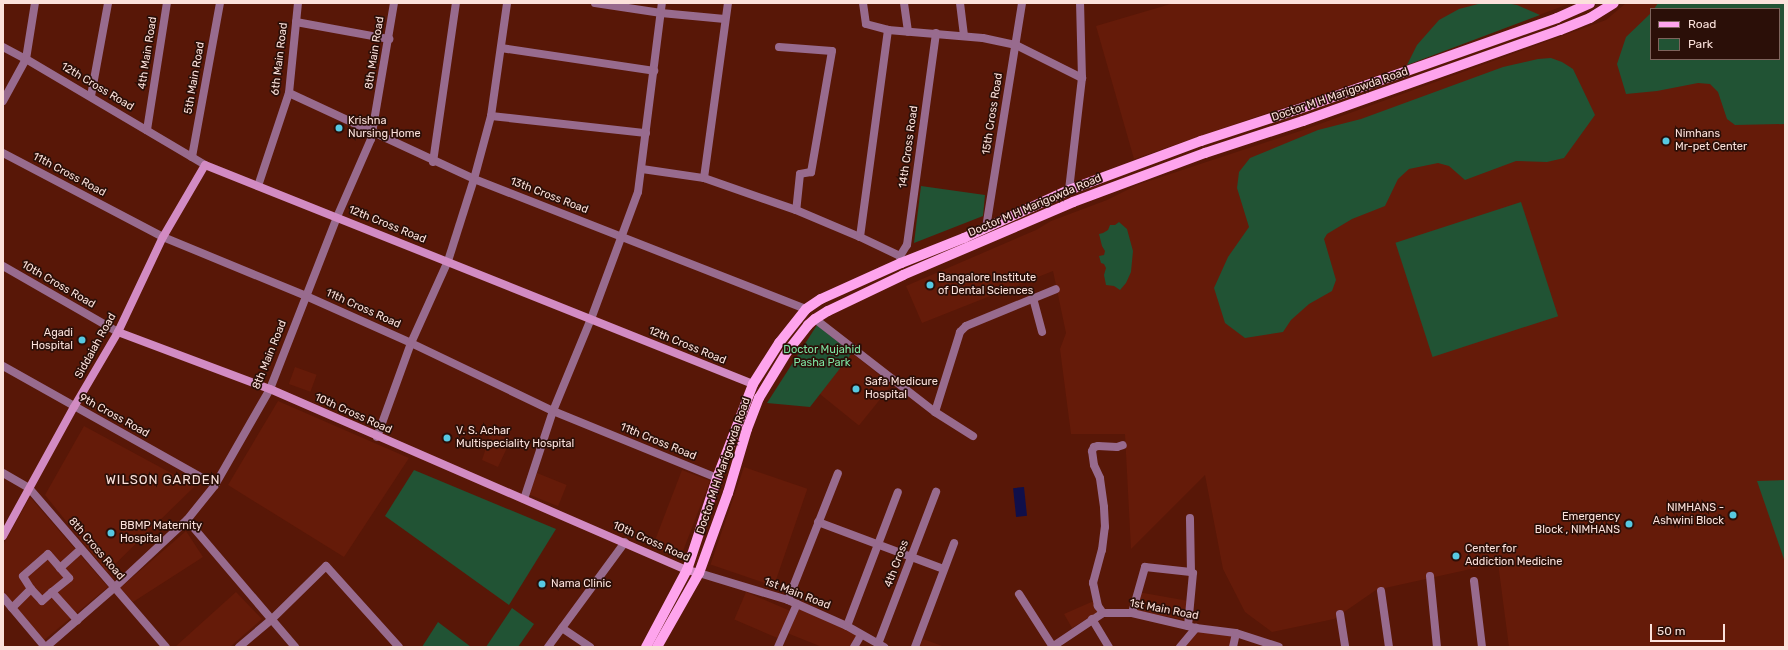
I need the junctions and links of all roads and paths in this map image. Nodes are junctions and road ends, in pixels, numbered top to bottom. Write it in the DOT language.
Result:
graph roads {
  1 [pos="35,3"];
  2 [pos="108,3"];
  3 [pos="167,3"];
  4 [pos="220,3"];
  5 [pos="298,3"];
  6 [pos="394,3"];
  7 [pos="456,3"];
  8 [pos="507,3"];
  9 [pos="595,3"];
  10 [pos="662,3"];
  11 [pos="728,3"];
  12 [pos="863,3"];
  13 [pos="904,3"];
  14 [pos="960,3"];
  15 [pos="1022,3"];
  16 [pos="1080,3"];
  17 [pos="1590,3"];
  18 [pos="1614,3"];
  19 [pos="661,13"];
  20 [pos="726,19"];
  21 [pos="296,22"];
  22 [pos="888,30"];
  23 [pos="908,32"];
  24 [pos="936,33"];
  25 [pos="964,36"];
  26 [pos="389,39"];
  27 [pos="1016,45"];
  28 [pos="779,47"];
  29 [pos="3,48"];
  30 [pos="501,48"];
  31 [pos="26,58"];
  32 [pos="654,71"];
  33 [pos="1082,78"];
  34 [pos="289,93"];
  35 [pos="91,96"];
  36 [pos="3,101"];
  37 [pos="491,116"];
  38 [pos="147,130"];
  39 [pos="373,132"];
  40 [pos="646,133"];
  41 [pos="3,153"];
  42 [pos="192,157"];
  43 [pos="433,162"];
  44 [pos="205,165"];
  45 [pos="642,169"];
  46 [pos="704,178"];
  47 [pos="474,179"];
  48 [pos="258,186"];
  49 [pos="1069,190"];
  50 [pos="796,210"];
  51 [pos="337,217"];
  52 [pos="986,228"];
  53 [pos="622,236"];
  54 [pos="163,237"];
  55 [pos="860,238"];
  56 [pos="900,259"];
  57 [pos="448,261"];
  58 [pos="3,266"];
  59 [pos="1056,289"];
  60 [pos="306,296"];
  61 [pos="1033,298"];
  62 [pos="806,309"];
  63 [pos="591,319"];
  64 [pos="815,319"];
  65 [pos="118,332"];
  66 [pos="1042,332"];
  67 [pos="411,343"];
  68 [pos="3,366"];
  69 [pos="753,384"];
  70 [pos="270,389"];
  71 [pos="74,407"];
  72 [pos="553,411"];
  73 [pos="935,412"];
  74 [pos="973,436"];
  75 [pos="377,437"];
  76 [pos="1123,445"];
  77 [pos="3,473"];
  78 [pos="838,474"];
  79 [pos="717,478"];
  80 [pos="215,484"];
  81 [pos="29,488"];
  82 [pos="898,492"];
  83 [pos="936,492"];
  84 [pos="524,499"];
  85 [pos="1190,518"];
  86 [pos="187,520"];
  87 [pos="818,522"];
  88 [pos="3,536"];
  89 [pos="625,542"];
  90 [pos="878,543"];
  91 [pos="954,543"];
  92 [pos="81,549"];
  93 [pos="912,556"];
  94 [pos="60,568"];
  95 [pos="944,569"];
  96 [pos="687,570"];
  97 [pos="1191,572"];
  98 [pos="699,573"];
  99 [pos="1430,576"];
  100 [pos="1474,581"];
  101 [pos="114,588"];
  102 [pos="31,589"];
  103 [pos="1381,591"];
  104 [pos="52,592"];
  105 [pos="1019,594"];
  106 [pos="3,597"];
  107 [pos="788,600"];
  108 [pos="797,604"];
  109 [pos="12,608"];
  110 [pos="1103,613"];
  111 [pos="1132,613"];
  112 [pos="1340,614"];
  113 [pos="77,620"];
  114 [pos="271,620"];
  115 [pos="1092,620"];
  116 [pos="847,626"];
  117 [pos="1192,627"];
  118 [pos="562,628"];
  119 [pos="1236,633"];
  120 [pos="861,635"];
  121 [pos="881,646"];
  122 [pos="46,647"];
  123 [pos="166,647"];
  124 [pos="239,647"];
  125 [pos="295,647"];
  126 [pos="398,647"];
  127 [pos="548,647"];
  128 [pos="590,647"];
  129 [pos="646,647"];
  130 [pos="657,647"];
  131 [pos="778,647"];
  132 [pos="854,647"];
  133 [pos="915,647"];
  134 [pos="1053,647"];
  135 [pos="1109,647"];
  136 [pos="1180,647"];
  137 [pos="1233,647"];
  138 [pos="1279,647"];
  139 [pos="1345,647"];
  140 [pos="1389,647"];
  141 [pos="1437,647"];
  142 [pos="1482,647"];
  1 -- 31 [label="street"];
  2 -- 35 [label="street"];
  3 -- 38 [label="street, 4th Main Road"];
  4 -- 42 [label="street, 5th Main Road"];
  5 -- 21 [label="street, 6th Main Road"];
  6 -- 26 [label="street, 8th Main Road"];
  7 -- 43 [label="street"];
  8 -- 30 [label="street"];
  9 -- 19 [label="street"];
  10 -- 19 [label="street"];
  11 -- 20 [label="street"];
  12 -- 22 [label="street"];
  13 -- 23 [label="street"];
  14 -- 25 [label="street"];
  15 -- 27 [label="street, 15th Cross Road"];
  16 -- 33 [label="street"];
  17 -- 49 [label="main road, Doctor M H Marigowda Road"];
  18 -- 64 [label="main road, Doctor M H Marigowda Road"];
  19 -- 20 [label="street"];
  19 -- 32 [label="street"];
  20 -- 46 [label="street"];
  21 -- 26 [label="street"];
  21 -- 34 [label="street, 6th Main Road"];
  22 -- 23 [label="street"];
  22 -- 55 [label="street"];
  23 -- 24 [label="street"];
  24 -- 25 [label="street"];
  24 -- 56 [label="street, 14th Cross Road"];
  25 -- 27 [label="street"];
  26 -- 39 [label="street, 8th Main Road"];
  27 -- 33 [label="street"];
  27 -- 52 [label="street, 15th Cross Road"];
  28 -- 50 [label="street"];
  29 -- 31 [label="street, 12th Cross Road"];
  30 -- 32 [label="street"];
  30 -- 37 [label="street"];
  31 -- 35 [label="street, 12th Cross Road"];
  31 -- 36 [label="street"];
  32 -- 40 [label="street"];
  33 -- 49 [label="street"];
  34 -- 39 [label="street, 13th Cross Road"];
  34 -- 48 [label="street, 6th Main Road"];
  35 -- 38 [label="street, 12th Cross Road"];
  37 -- 40 [label="street"];
  37 -- 47 [label="street"];
  38 -- 42 [label="street, 12th Cross Road"];
  39 -- 43 [label="street, 13th Cross Road"];
  39 -- 51 [label="street, 8th Main Road"];
  40 -- 45 [label="street"];
  41 -- 54 [label="street, 11th Cross Road"];
  42 -- 44 [label="street, 12th Cross Road"];
  43 -- 47 [label="street, 13th Cross Road"];
  44 -- 48 [label="main road, 12th Cross Road"];
  44 -- 54 [label="main road, Siddaiah Road"];
  45 -- 46 [label="street"];
  45 -- 53 [label="street"];
  46 -- 50 [label="street"];
  47 -- 53 [label="street, 13th Cross Road"];
  47 -- 57 [label="street"];
  48 -- 51 [label="main road, 12th Cross Road"];
  49 -- 52 [label="main road, Doctor M H Marigowda Road"];
  50 -- 55 [label="street"];
  51 -- 57 [label="main road, 12th Cross Road"];
  51 -- 60 [label="street, 8th Main Road"];
  52 -- 56 [label="main road, Doctor M H Marigowda Road"];
  53 -- 62 [label="street, 13th Cross Road"];
  53 -- 63 [label="street"];
  54 -- 60 [label="street, 11th Cross Road"];
  54 -- 65 [label="main road, Siddaiah Road"];
  55 -- 56 [label="street"];
  56 -- 62 [label="main road, Doctor M H Marigowda Road"];
  57 -- 63 [label="main road, 12th Cross Road"];
  57 -- 67 [label="street"];
  58 -- 65 [label="street, 10th Cross Road"];
  59 -- 61 [label="street"];
  60 -- 67 [label="street, 11th Cross Road"];
  60 -- 70 [label="street, 8th Main Road"];
  61 -- 66 [label="street"];
  61 -- 73 [label="street"];
  62 -- 69 [label="main road, Doctor M H Marigowda Road"];
  63 -- 69 [label="main road, 12th Cross Road"];
  63 -- 72 [label="street"];
  64 -- 73 [label="street"];
  64 -- 98 [label="main road, Doctor M H Marigowda Road"];
  65 -- 70 [label="main road, 10th Cross Road"];
  65 -- 71 [label="main road, Siddaiah Road"];
  67 -- 72 [label="street, 11th Cross Road"];
  67 -- 75 [label="street"];
  68 -- 71 [label="street, 9th Cross Road"];
  69 -- 79 [label="main road, Doctor M H Marigowda Road"];
  70 -- 75 [label="main road, 10th Cross Road"];
  70 -- 80 [label="street, 8th Main Road"];
  71 -- 80 [label="street, 9th Cross Road"];
  71 -- 81 [label="main road, Siddaiah Road"];
  72 -- 79 [label="street, 11th Cross Road"];
  72 -- 84 [label="street"];
  73 -- 74 [label="street"];
  75 -- 84 [label="main road, 10th Cross Road"];
  76 -- 110 [label="street"];
  77 -- 81 [label="street, 8th Cross Road"];
  78 -- 87 [label="street"];
  79 -- 96 [label="main road, Doctor M H Marigowda Road"];
  80 -- 86 [label="street, 8th Main Road"];
  81 -- 88 [label="main road, Siddaiah Road"];
  81 -- 92 [label="street, 8th Cross Road"];
  82 -- 90 [label="street"];
  83 -- 93 [label="street, 4th Cross"];
  84 -- 89 [label="main road, 10th Cross Road"];
  85 -- 97 [label="street"];
  86 -- 101 [label="street, 8th Main Road"];
  86 -- 114 [label="street"];
  87 -- 90 [label="street"];
  87 -- 107 [label="street"];
  89 -- 96 [label="main road, 10th Cross Road"];
  89 -- 118 [label="street"];
  90 -- 93 [label="street"];
  90 -- 116 [label="street"];
  91 -- 95 [label="street"];
  92 -- 94 [label="street"];
  92 -- 101 [label="street, 8th Cross Road"];
  93 -- 95 [label="street"];
  93 -- 121 [label="street, 4th Cross"];
  94 -- 102 [label="street"];
  94 -- 104 [label="street"];
  95 -- 133 [label="street"];
  96 -- 98 [label="main road, 10th Cross Road"];
  96 -- 129 [label="main road, Doctor M H Marigowda Road"];
  97 -- 111 [label="street"];
  97 -- 117 [label="street"];
  98 -- 107 [label="street, 1st Main Road"];
  98 -- 130 [label="main road, Doctor M H Marigowda Road"];
  99 -- 141 [label="street"];
  100 -- 142 [label="street"];
  101 -- 113 [label="street, 8th Main Road"];
  101 -- 123 [label="street, 8th Cross Road"];
  102 -- 104 [label="street"];
  102 -- 109 [label="street"];
  103 -- 140 [label="street"];
  104 -- 113 [label="street"];
  105 -- 134 [label="street"];
  106 -- 109 [label="street"];
  107 -- 108 [label="street, 1st Main Road"];
  108 -- 116 [label="street, 1st Main Road"];
  108 -- 131 [label="street"];
  109 -- 122 [label="street"];
  110 -- 111 [label="street, 1st Main Road"];
  110 -- 115 [label="street"];
  111 -- 117 [label="street, 1st Main Road"];
  112 -- 139 [label="street"];
  113 -- 122 [label="street, 8th Main Road"];
  114 -- 124 [label="street"];
  114 -- 125 [label="street"];
  114 -- 126 [label="street"];
  115 -- 134 [label="street"];
  115 -- 135 [label="street"];
  116 -- 120 [label="street, 1st Main Road"];
  117 -- 119 [label="street, 1st Main Road"];
  117 -- 136 [label="street"];
  118 -- 127 [label="street"];
  118 -- 128 [label="street"];
  119 -- 137 [label="street"];
  119 -- 138 [label="street, 1st Main Road"];
  120 -- 121 [label="street, 1st Main Road"];
  120 -- 132 [label="street"];
}
